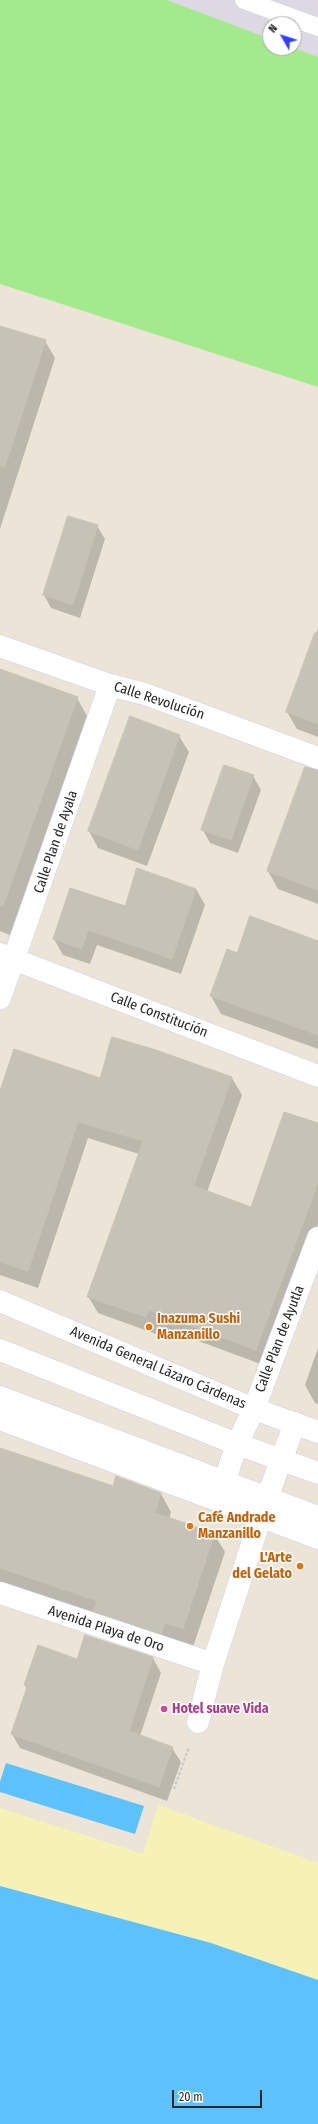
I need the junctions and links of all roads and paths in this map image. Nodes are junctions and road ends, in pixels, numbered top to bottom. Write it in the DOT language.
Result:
graph roads {
  1 [pos="244,0"];
  2 [pos="318,27"];
  3 [pos="0,646"];
  4 [pos="110,685"];
  5 [pos="318,758"];
  6 [pos="7,957"];
  7 [pos="0,998"];
  8 [pos="318,1076"];
  9 [pos="318,1238"];
  10 [pos="0,1301"];
  11 [pos="0,1350"];
  12 [pos="0,1397"];
  13 [pos="254,1409"];
  14 [pos="0,1419"];
  15 [pos="295,1423"];
  16 [pos="318,1432"];
  17 [pos="237,1444"];
  18 [pos="282,1460"];
  19 [pos="318,1474"];
  20 [pos="224,1483"];
  21 [pos="264,1507"];
  22 [pos="318,1517"];
  23 [pos="318,1538"];
  24 [pos="0,1593"];
  25 [pos="212,1664"];
  26 [pos="198,1722"];
  27 [pos="174,1789"];
  1 -- 2 [label="lane"];
  3 -- 4 [label="street, Calle Revolución"];
  4 -- 5 [label="street, Calle Revolución"];
  4 -- 6 [label="street, Calle Plan de Ayala"];
  6 -- 7 [label="street, Calle Plan de Ayala"];
  6 -- 8 [label="street, Calle Constitución"];
  9 -- 13 [label="street, Calle Plan de Ayutla"];
  10 -- 13 [label="street, Avenida General Lázaro Cárdenas"];
  11 -- 17 [label="street"];
  12 -- 20 [label="street"];
  13 -- 15 [label="street, Avenida General Lázaro Cárdenas"];
  13 -- 17 [label="street, Calle Plan de Ayutla"];
  14 -- 21 [label="street"];
  15 -- 16 [label="street, Avenida General Lázaro Cárdenas"];
  15 -- 18 [label="street"];
  17 -- 18 [label="street"];
  17 -- 20 [label="street, Calle Plan de Ayutla"];
  18 -- 19 [label="street"];
  18 -- 21 [label="street"];
  20 -- 21 [label="street"];
  21 -- 22 [label="street"];
  21 -- 23 [label="street"];
  21 -- 25 [label="street"];
  24 -- 25 [label="street, Avenida Playa de Oro"];
  25 -- 26 [label="street"];
  26 -- 27 [label="path"];
}
